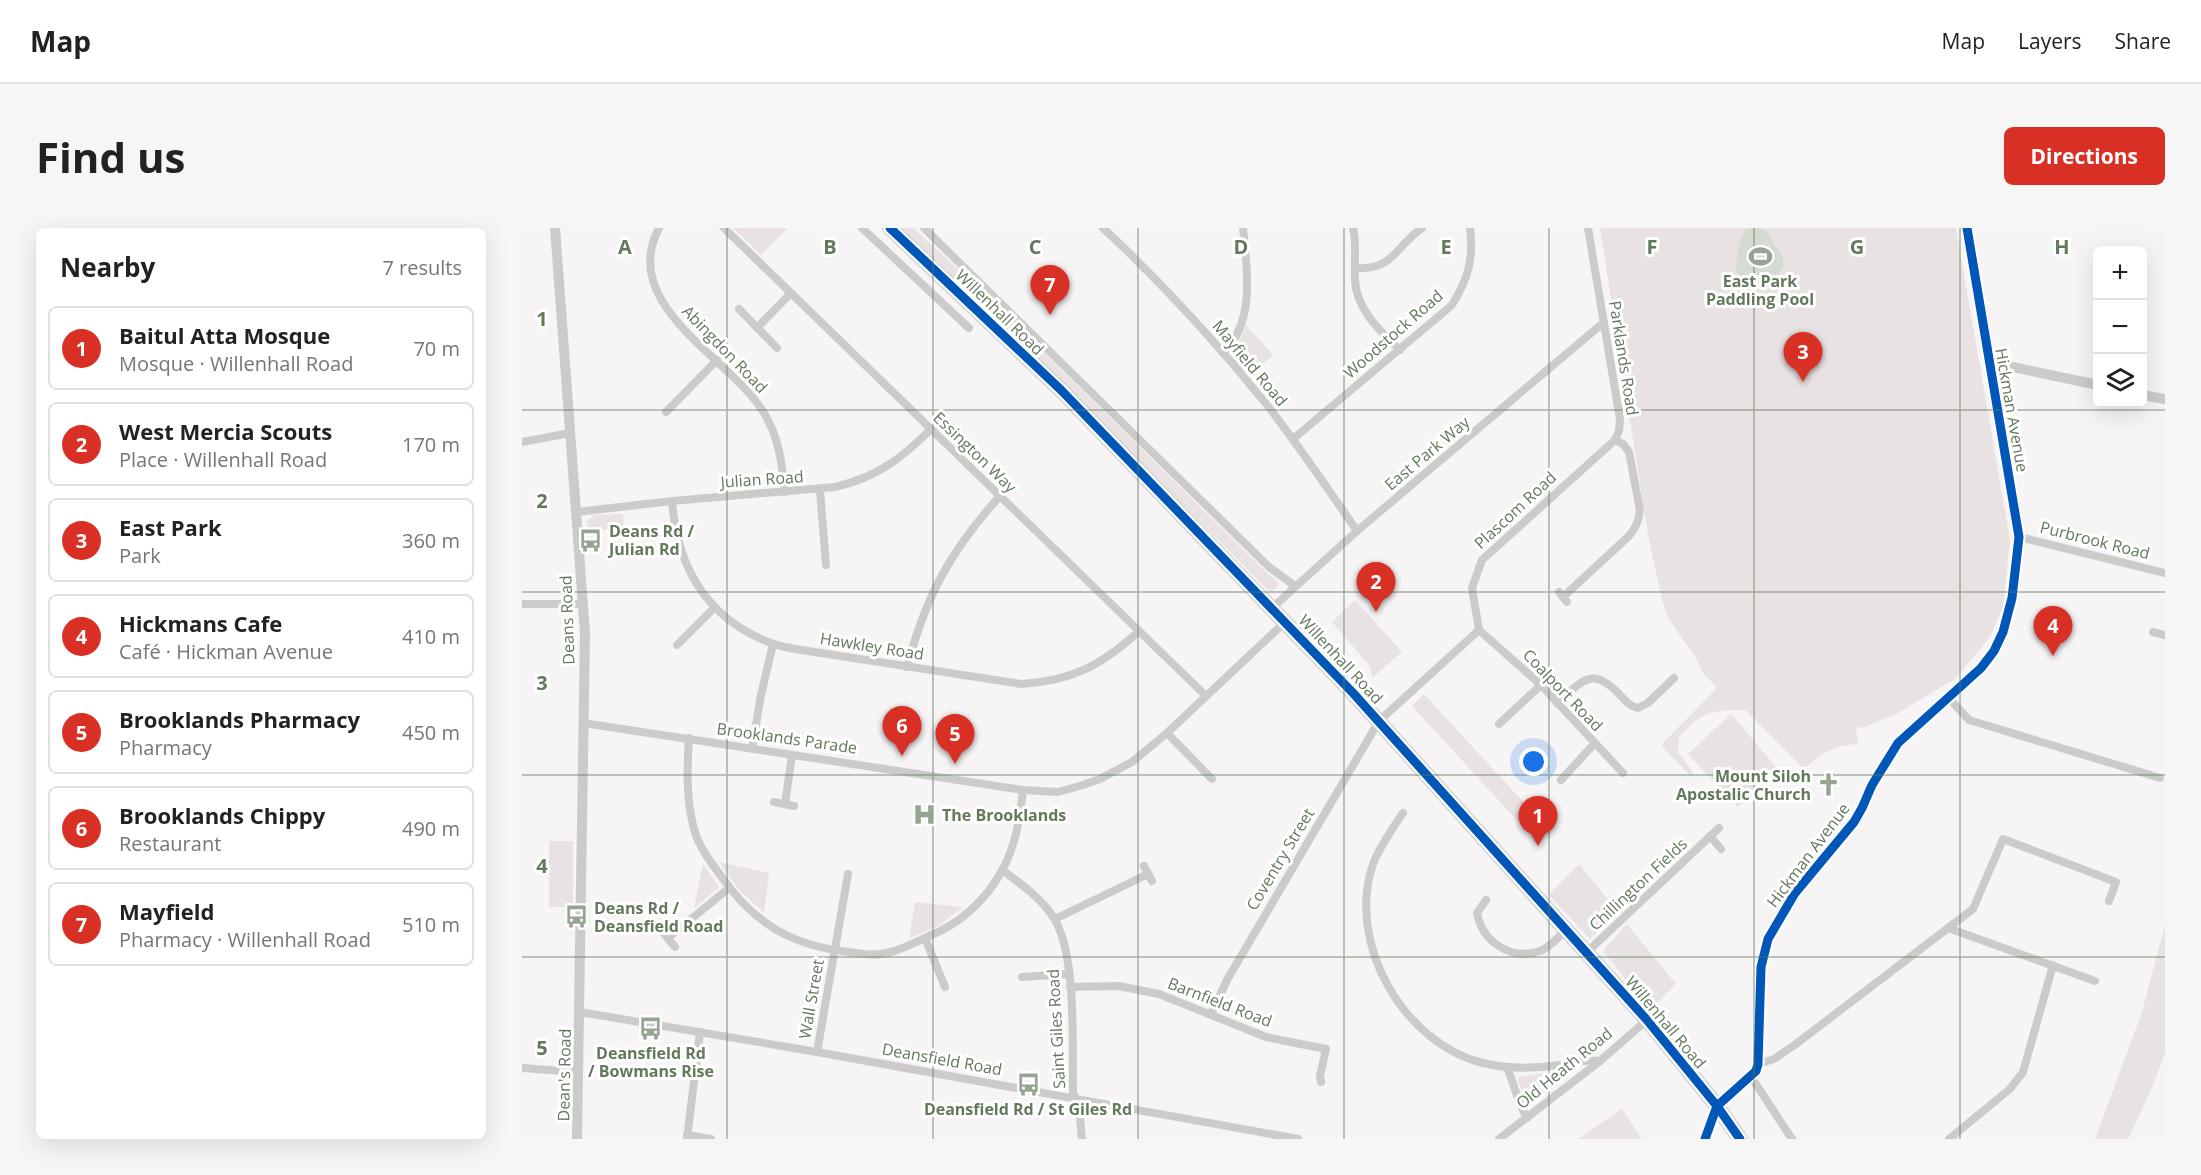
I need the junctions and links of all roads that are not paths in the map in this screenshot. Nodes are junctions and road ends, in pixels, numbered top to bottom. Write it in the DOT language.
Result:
graph roads {
  1 [pos="555,228"];
  2 [pos="659,228"];
  3 [pos="724,228"];
  4 [pos="862,228"];
  5 [pos="890,228"];
  6 [pos="924,228"];
  7 [pos="1103,228"];
  8 [pos="1243,228"];
  9 [pos="1353,228"];
  10 [pos="1422,228"];
  11 [pos="1470,228"];
  12 [pos="1588,228"];
  13 [pos="1967,228"];
  14 [pos="1355,268"];
  15 [pos="958,292"];
  16 [pos="791,293"];
  17 [pos="945,306"];
  18 [pos="739,309"];
  19 [pos="1603,323"];
  20 [pos="757,328"];
  21 [pos="969,328"];
  22 [pos="777,348"];
  23 [pos="1400,350"];
  24 [pos="1222,353"];
  25 [pos="717,360"];
  26 [pos="1989,362"];
  27 [pos="2093,384"];
  28 [pos="2147,395"];
  29 [pos="2165,399"];
  30 [pos="666,412"];
  31 [pos="931,429"];
  32 [pos="570,433"];
  33 [pos="1293,439"];
  34 [pos="1615,440"];
  35 [pos="522,442"];
  36 [pos="820,490"];
  37 [pos="785,492"];
  38 [pos="999,496"];
  39 [pos="672,501"];
  40 [pos="577,512"];
  41 [pos="1358,531"];
  42 [pos="2019,537"];
  43 [pos="826,565"];
  44 [pos="2165,573"];
  45 [pos="1295,586"];
  46 [pos="1563,597"];
  47 [pos="522,604"];
  48 [pos="582,604"];
  49 [pos="715,607"];
  50 [pos="1272,608"];
  51 [pos="1285,622"];
  52 [pos="1479,630"];
  53 [pos="1139,631"];
  54 [pos="2153,632"];
  55 [pos="2165,635"];
  56 [pos="773,644"];
  57 [pos="677,645"];
  58 [pos="907,667"];
  59 [pos="1674,678"];
  60 [pos="1541,685"];
  61 [pos="1206,696"];
  62 [pos="1948,697"];
  63 [pos="1557,703"];
  64 [pos="1379,721"];
  65 [pos="584,723"];
  66 [pos="1499,724"];
  67 [pos="1167,734"];
  68 [pos="689,738"];
  69 [pos="1594,744"];
  70 [pos="752,749"];
  71 [pos="792,755"];
  72 [pos="1623,773"];
  73 [pos="2160,778"];
  74 [pos="1212,779"];
  75 [pos="1561,780"];
  76 [pos="1023,790"];
  77 [pos="774,802"];
  78 [pos="1403,813"];
  79 [pos="1719,828"];
  80 [pos="1710,836"];
  81 [pos="1721,849"];
  82 [pos="1002,870"];
  83 [pos="848,874"];
  84 [pos="1148,874"];
  85 [pos="729,888"];
  86 [pos="1486,900"];
  87 [pos="2109,902"];
  88 [pos="1055,919"];
  89 [pos="1948,928"];
  90 [pos="660,929"];
  91 [pos="1565,931"];
  92 [pos="668,938"];
  93 [pos="925,938"];
  94 [pos="675,947"];
  95 [pos="835,950"];
  96 [pos="1586,954"];
  97 [pos="2053,965"];
  98 [pos="1069,974"];
  99 [pos="1022,977"];
  100 [pos="2095,981"];
  101 [pos="945,987"];
  102 [pos="1070,987"];
  103 [pos="580,1012"];
  104 [pos="1211,1014"];
  105 [pos="1647,1020"];
  106 [pos="700,1032"];
  107 [pos="817,1052"];
  108 [pos="1600,1061"];
  109 [pos="1758,1064"];
  110 [pos="1507,1067"];
  111 [pos="522,1068"];
  112 [pos="577,1072"];
  113 [pos="1750,1075"];
  114 [pos="1321,1082"];
  115 [pos="1076,1098"];
  116 [pos="1717,1106"];
  117 [pos="1527,1118"];
  118 [pos="687,1137"];
  119 [pos="577,1139"];
  120 [pos="711,1139"];
  121 [pos="1082,1139"];
  122 [pos="1298,1139"];
  123 [pos="1499,1139"];
  124 [pos="1705,1139"];
  125 [pos="1740,1139"];
  126 [pos="1792,1139"];
  127 [pos="1949,1139"];
  1 -- 32 [label="street, Deans Road"];
  2 -- 25 [label="street, Abingdon Road"];
  3 -- 16 [label="street, Essington Way"];
  4 -- 17 [label="street, Willenhall Road"];
  5 -- 15 [label="highway, Willenhall Road"];
  6 -- 45 [label="street, Willenhall Road"];
  7 -- 24 [label="street, Mayfield Road"];
  8 -- 24 [label="street"];
  9 -- 14 [label="street"];
  10 -- 14 [label="street"];
  11 -- 23 [label="street, Woodstock Road"];
  12 -- 19 [label="street, Parklands Road"];
  13 -- 26 [label="street, Hickman Avenue"];
  14 -- 23 [label="street"];
  15 -- 17 [label="street"];
  15 -- 50 [label="highway, Willenhall Road"];
  16 -- 20 [label="street"];
  16 -- 31 [label="street, Essington Way"];
  17 -- 21 [label="street, Willenhall Road"];
  18 -- 20 [label="street"];
  19 -- 34 [label="street, Parklands Road"];
  19 -- 41 [label="street, East Park Way"];
  20 -- 22 [label="street"];
  23 -- 33 [label="street, Woodstock Road"];
  24 -- 33 [label="street, Mayfield Road"];
  25 -- 30 [label="street"];
  25 -- 37 [label="street, Abingdon Road"];
  26 -- 27 [label="street"];
  26 -- 42 [label="street, Hickman Avenue"];
  28 -- 29 [label="street"];
  31 -- 36 [label="street, Julian Road"];
  31 -- 38 [label="street, Essington Way"];
  32 -- 35 [label="street"];
  32 -- 40 [label="street, Deans Road"];
  33 -- 41 [label="street, Mayfield Road"];
  34 -- 46 [label="street, Parklands Road"];
  34 -- 52 [label="street, Plascom Road"];
  36 -- 37 [label="street, Julian Road"];
  36 -- 43 [label="street"];
  37 -- 39 [label="street, Julian Road"];
  38 -- 53 [label="street, Essington Way"];
  38 -- 58 [label="street"];
  39 -- 40 [label="street, Julian Road"];
  39 -- 49 [label="street, Hawkley Road"];
  40 -- 48 [label="street, Deans Road"];
  41 -- 45 [label="street, East Park Way"];
  42 -- 44 [label="street, Purbrook Road"];
  42 -- 62 [label="street, Hickman Avenue"];
  45 -- 50 [label="street, East Park Way"];
  47 -- 48 [label="street"];
  48 -- 65 [label="street, Deans Road"];
  49 -- 56 [label="street, Hawkley Road"];
  49 -- 57 [label="street"];
  50 -- 51 [label="highway, Willenhall Road"];
  51 -- 61 [label="street, Brooklands Parade"];
  51 -- 64 [label="highway, Willenhall Road"];
  52 -- 60 [label="street, Coalport Road"];
  52 -- 64 [label="street"];
  53 -- 58 [label="street, Hawkley Road"];
  53 -- 61 [label="street, Essington Way"];
  54 -- 55 [label="street"];
  56 -- 58 [label="street, Hawkley Road"];
  56 -- 70 [label="street"];
  59 -- 63 [label="street"];
  60 -- 63 [label="street, Coalport Road"];
  60 -- 66 [label="street"];
  61 -- 67 [label="street, Brooklands Parade"];
  62 -- 73 [label="street"];
  62 -- 109 [label="street, Hickman Avenue"];
  63 -- 69 [label="street, Coalport Road"];
  64 -- 91 [label="highway, Willenhall Road"];
  64 -- 104 [label="street, Coventry Street"];
  65 -- 68 [label="street, Brooklands Parade"];
  65 -- 103 [label="street, Deans Road"];
  67 -- 74 [label="street"];
  67 -- 76 [label="street, Brooklands Parade"];
  68 -- 70 [label="street, Brooklands Parade"];
  68 -- 85 [label="street"];
  69 -- 72 [label="street, Coalport Road"];
  69 -- 75 [label="street"];
  70 -- 71 [label="street, Brooklands Parade"];
  71 -- 76 [label="street, Brooklands Parade"];
  71 -- 77 [label="street"];
  76 -- 82 [label="street"];
  78 -- 110 [label="street"];
  79 -- 80 [label="street, Chillington Fields"];
  80 -- 81 [label="street, Chillington Fields"];
  80 -- 96 [label="street, Chillington Fields"];
  82 -- 88 [label="street, Saint Giles Road"];
  82 -- 93 [label="street"];
  83 -- 95 [label="street, Wall Street"];
  84 -- 88 [label="street"];
  85 -- 92 [label="street"];
  85 -- 95 [label="street"];
  86 -- 91 [label="street"];
  87 -- 89 [label="street"];
  88 -- 98 [label="street, Saint Giles Road"];
  89 -- 97 [label="street"];
  89 -- 109 [label="street"];
  90 -- 92 [label="street"];
  91 -- 96 [label="highway, Willenhall Road"];
  92 -- 94 [label="street"];
  93 -- 95 [label="street"];
  93 -- 101 [label="street"];
  95 -- 107 [label="street, Wall Street"];
  96 -- 105 [label="highway, Willenhall Road"];
  97 -- 100 [label="street"];
  97 -- 127 [label="street"];
  98 -- 99 [label="street"];
  98 -- 102 [label="street, Saint Giles Road"];
  102 -- 104 [label="street, Barnfield Road"];
  102 -- 115 [label="street, Saint Giles Road"];
  103 -- 106 [label="street, Deansfield Road"];
  103 -- 112 [label="street, Dean's Road"];
  104 -- 114 [label="street, Barnfield Road"];
  105 -- 108 [label="street, Old Heath Road"];
  105 -- 116 [label="highway, Willenhall Road"];
  106 -- 107 [label="street, Deansfield Road"];
  106 -- 118 [label="street"];
  107 -- 115 [label="street, Deansfield Road"];
  108 -- 110 [label="street"];
  108 -- 117 [label="street, Old Heath Road"];
  109 -- 113 [label="street"];
  110 -- 117 [label="street"];
  111 -- 112 [label="street"];
  112 -- 119 [label="street, Dean's Road"];
  113 -- 116 [label="street"];
  113 -- 126 [label="street"];
  115 -- 121 [label="street, Saint Giles Road"];
  115 -- 122 [label="street, Deansfield Road"];
  116 -- 124 [label="street"];
  116 -- 125 [label="highway, Willenhall Road"];
  117 -- 123 [label="street, Old Heath Road"];
  118 -- 120 [label="street"];
}
